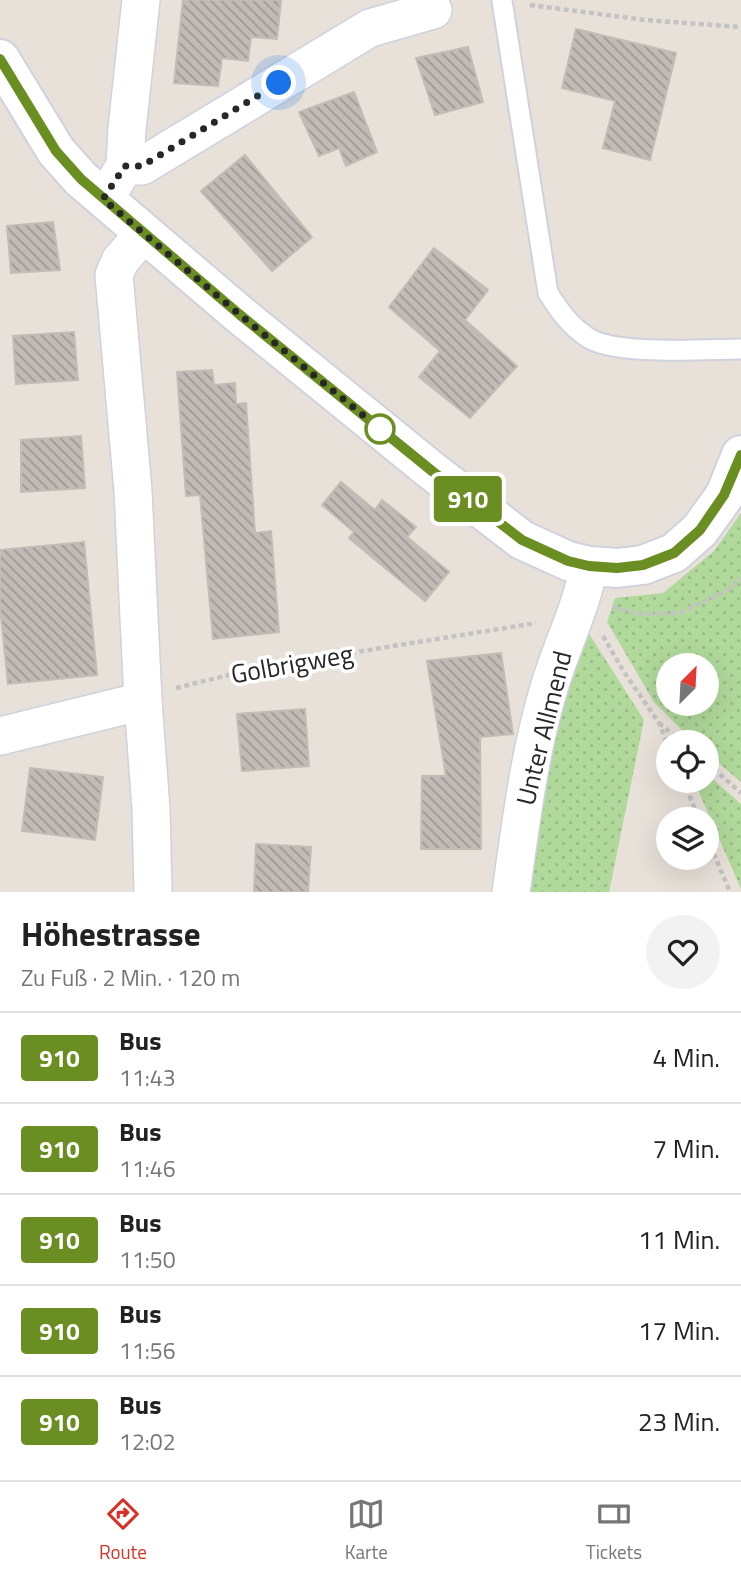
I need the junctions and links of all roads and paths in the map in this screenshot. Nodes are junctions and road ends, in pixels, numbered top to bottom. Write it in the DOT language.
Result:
graph roads {
  1 [pos="141,0"];
  2 [pos="502,1"];
  3 [pos="433,10"];
  4 [pos="741,27"];
  5 [pos="0,59"];
  6 [pos="125,166"];
  7 [pos="103,199"];
  8 [pos="144,233"];
  9 [pos="741,349"];
  10 [pos="741,455"];
  11 [pos="741,579"];
  12 [pos="585,583"];
  13 [pos="143,701"];
  14 [pos="659,723"];
  15 [pos="662,730"];
  16 [pos="667,730"];
  17 [pos="0,736"];
  18 [pos="719,774"];
  19 [pos="741,793"];
  20 [pos="719,866"];
  21 [pos="153,892"];
  22 [pos="511,892"];
  23 [pos="730,892"];
  1 -- 6 [label="street"];
  2 -- 4 [label="path"];
  2 -- 9 [label="lane"];
  3 -- 6 [label="street"];
  5 -- 7 [label="main road"];
  6 -- 7 [label="street"];
  7 -- 8 [label="main road"];
  8 -- 12 [label="main road"];
  8 -- 13 [label="street"];
  10 -- 12 [label="main road"];
  11 -- 12 [label="path"];
  12 -- 13 [label="path, Golbrigweg"];
  12 -- 14 [label="path"];
  12 -- 22 [label="street, Unter Allmend"];
  13 -- 17 [label="street"];
  13 -- 21 [label="street"];
  14 -- 15 [label="path"];
  14 -- 16 [label="path"];
  18 -- 19 [label="path"];
  20 -- 23 [label="path"];
}
